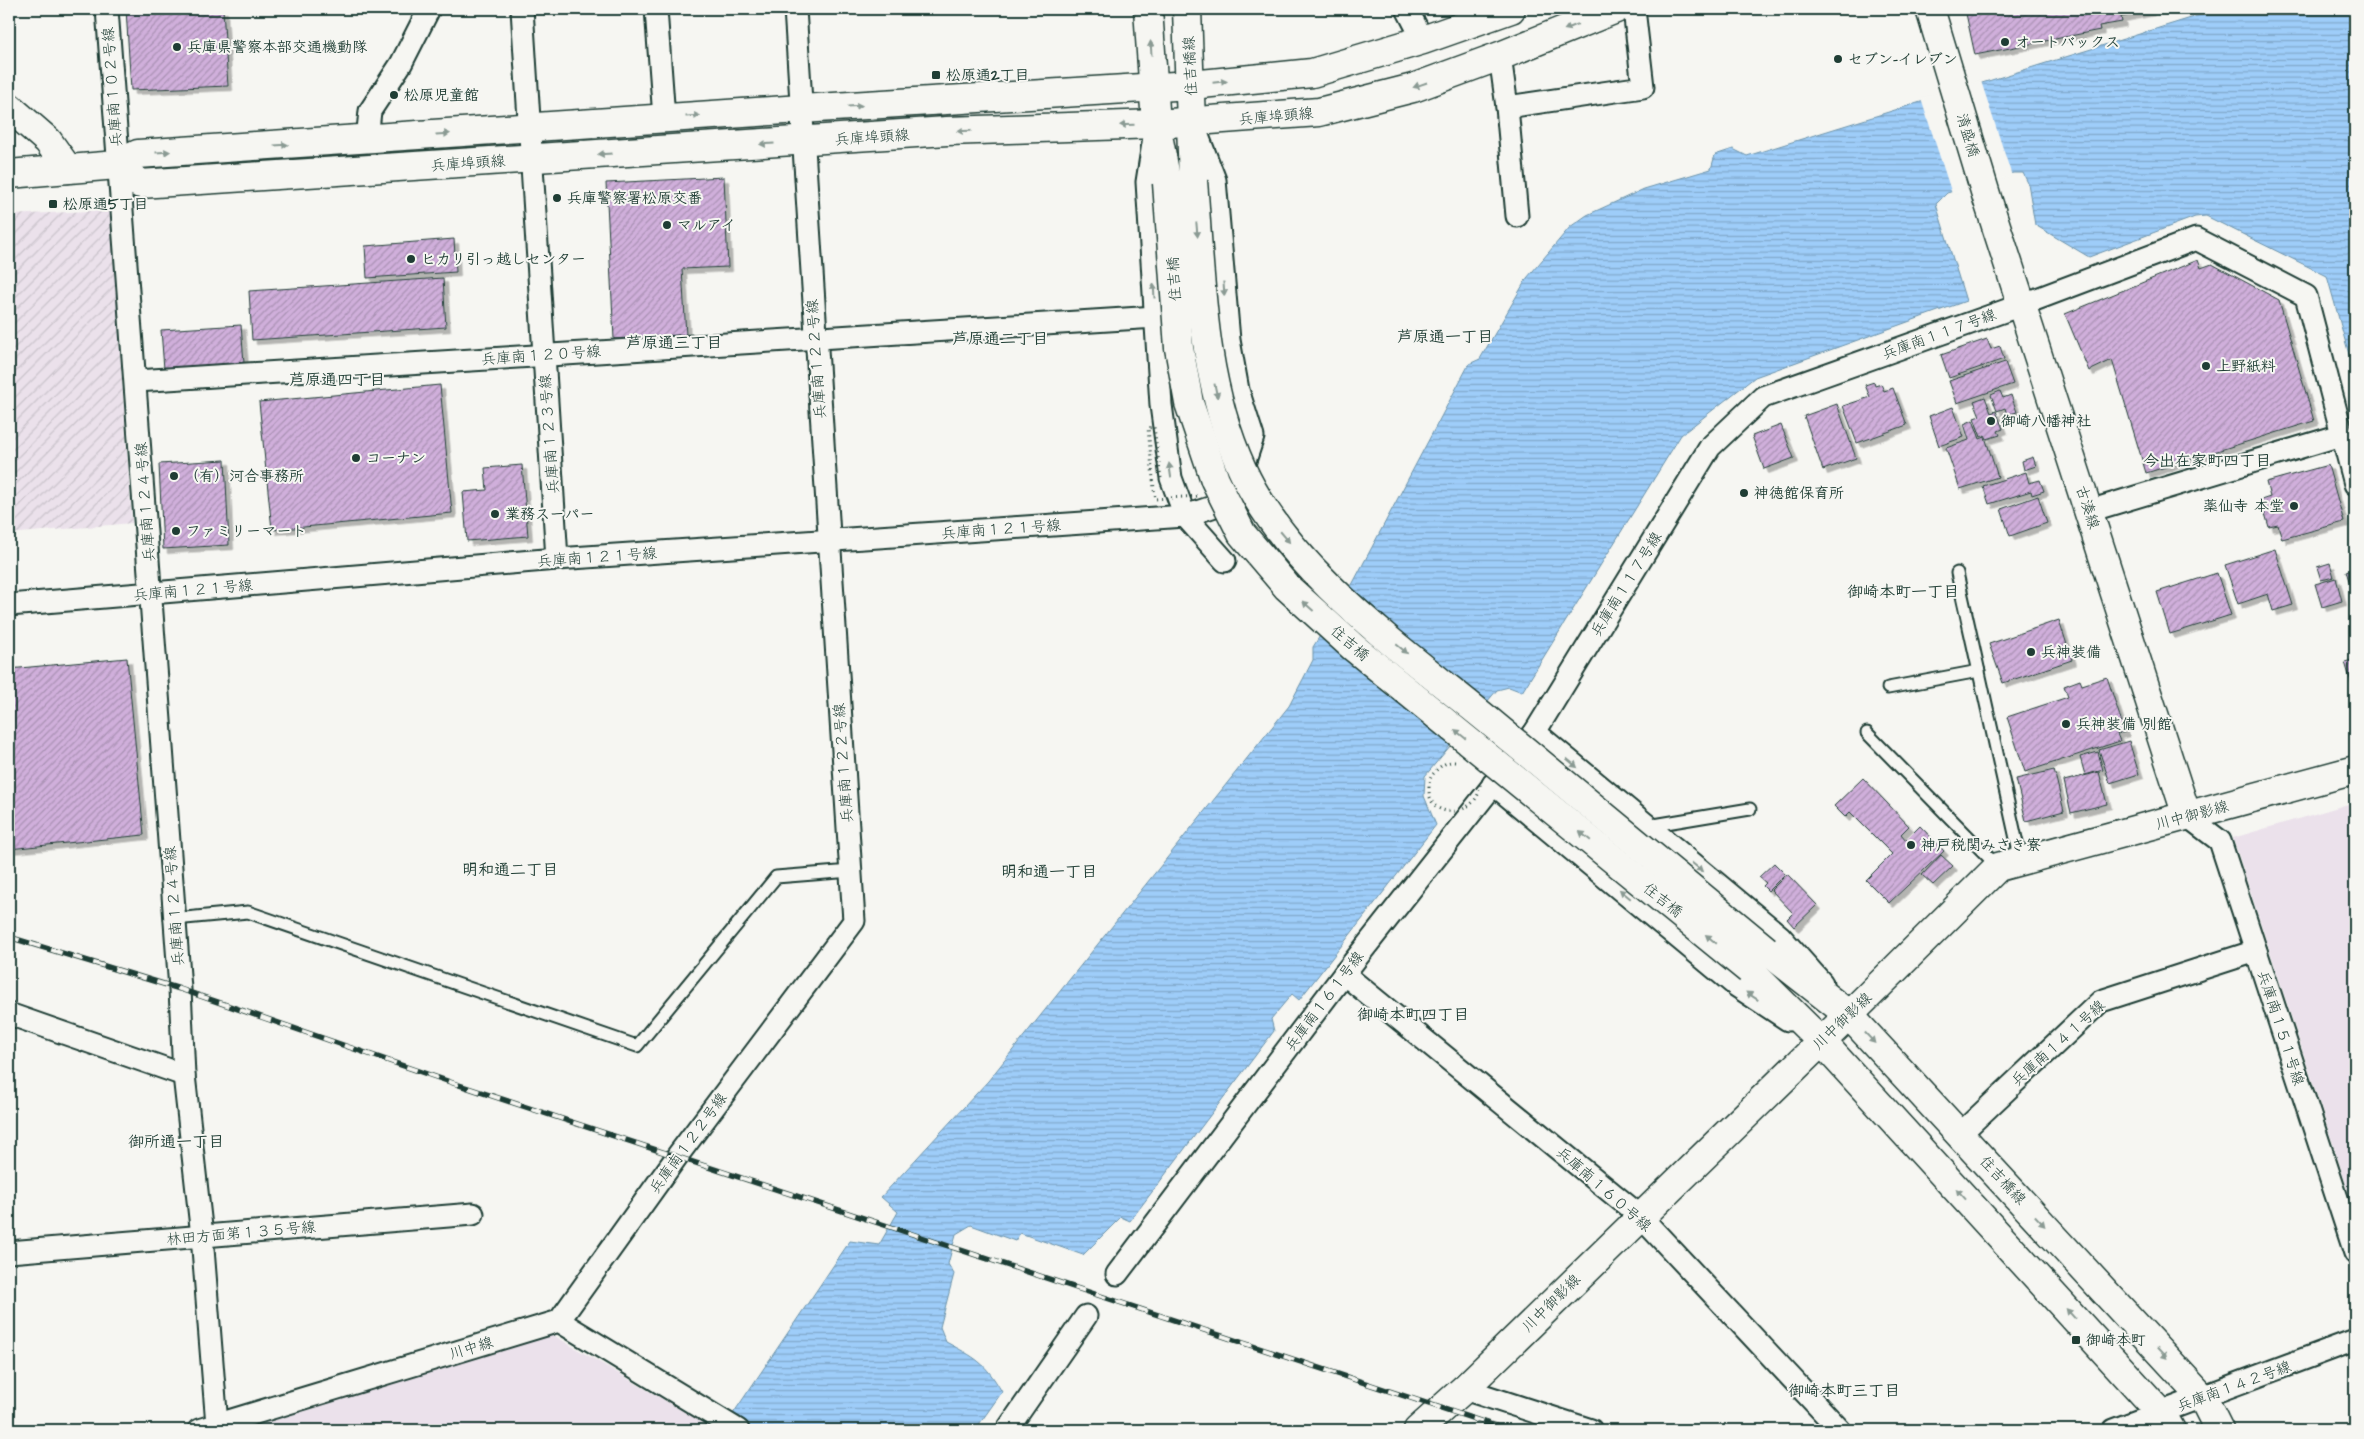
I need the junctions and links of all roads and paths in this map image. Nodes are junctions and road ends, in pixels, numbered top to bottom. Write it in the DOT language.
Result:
graph roads {
  1 [pos="107,9"];
  2 [pos="429,9"];
  3 [pos="522,9"];
  4 [pos="656,9"];
  5 [pos="795,9"];
  6 [pos="1148,9"];
  7 [pos="1187,9"];
  8 [pos="1408,9"];
  9 [pos="1511,9"];
  10 [pos="1616,9"];
  11 [pos="1634,9"];
  12 [pos="1930,9"];
  13 [pos="1485,18"];
  14 [pos="1423,40"];
  15 [pos="1500,56"];
  16 [pos="1191,85"];
  17 [pos="1154,88"];
  18 [pos="9,107"];
  19 [pos="1507,107"];
  20 [pos="801,109"];
  21 [pos="664,118"];
  22 [pos="1193,122"];
  23 [pos="1156,124"];
  24 [pos="530,128"];
  25 [pos="367,140"];
  26 [pos="803,142"];
  27 [pos="310,143"];
  28 [pos="532,158"];
  29 [pos="117,165"];
  30 [pos="68,169"];
  31 [pos="9,174"];
  32 [pos="313,174"];
  33 [pos="1180,182"];
  34 [pos="1987,198"];
  35 [pos="1516,216"];
  36 [pos="2021,305"];
  37 [pos="1156,317"];
  38 [pos="815,338"];
  39 [pos="544,355"];
  40 [pos="136,381"];
  41 [pos="2341,435"];
  42 [pos="1161,478"];
  43 [pos="2355,484"];
  44 [pos="1198,496"];
  45 [pos="2089,511"];
  46 [pos="1185,516"];
  47 [pos="828,542"];
  48 [pos="557,559"];
  49 [pos="1225,560"];
  50 [pos="1957,573"];
  51 [pos="151,593"];
  52 [pos="9,605"];
  53 [pos="1979,671"];
  54 [pos="1888,688"];
  55 [pos="1535,732"];
  56 [pos="1867,733"];
  57 [pos="2355,770"];
  58 [pos="1493,784"];
  59 [pos="1750,809"];
  60 [pos="2187,816"];
  61 [pos="1648,826"];
  62 [pos="2010,864"];
  63 [pos="851,871"];
  64 [pos="175,918"];
  65 [pos="2256,951"];
  66 [pos="1757,960"];
  67 [pos="1344,974"];
  68 [pos="9,1014"];
  69 [pos="1849,1015"];
  70 [pos="1822,1042"];
  71 [pos="184,1075"];
  72 [pos="1960,1134"];
  73 [pos="473,1214"];
  74 [pos="1640,1216"];
  75 [pos="202,1236"];
  76 [pos="9,1252"];
  77 [pos="2355,1253"];
  78 [pos="1117,1274"];
  79 [pos="1086,1316"];
  80 [pos="559,1321"];
  81 [pos="2355,1340"];
  82 [pos="1464,1389"];
  83 [pos="2203,1398"];
  84 [pos="2166,1422"];
  85 [pos="730,1426"];
  86 [pos="208,1428"];
  87 [pos="1007,1430"];
  88 [pos="1418,1430"];
  89 [pos="1591,1430"];
  90 [pos="1840,1430"];
  91 [pos="2113,1430"];
  92 [pos="2219,1430"];
  1 -- 29 [label="street, 兵庫南１０２号線"];
  2 -- 25 [label="street"];
  3 -- 24 [label="street, 兵庫南１２３号線"];
  4 -- 21 [label="street"];
  5 -- 20 [label="street, 兵庫南１２２号線"];
  17 -- 6 [label="street, one-way"];
  7 -- 16 [label="street, 住吉橋線"];
  8 -- 14 [label="street"];
  9 -- 13 [label="street, 兵庫埠頭線"];
  10 -- 15 [label="street, 兵庫埠頭線, one-way"];
  11 -- 19 [label="street"];
  12 -- 34 [label="street, 清盛橋"];
  13 -- 14 [label="street, 兵庫埠頭線"];
  13 -- 15 [label="street"];
  16 -- 14 [label="street, 兵庫埠頭線, one-way"];
  15 -- 19 [label="street"];
  15 -- 22 [label="street, 兵庫埠頭線, one-way"];
  16 -- 17 [label="street, 兵庫埠頭線"];
  16 -- 22 [label="street, 住吉橋線"];
  20 -- 17 [label="street, 兵庫埠頭線, one-way"];
  17 -- 23 [label="street"];
  18 -- 30 [label="street"];
  19 -- 35 [label="street"];
  21 -- 20 [label="street, 兵庫埠頭線, one-way"];
  20 -- 26 [label="street, 兵庫南１２２号線"];
  21 -- 24 [label="street, 兵庫埠頭線"];
  22 -- 23 [label="street, 兵庫埠頭線"];
  22 -- 33 [label="street, 住吉橋線"];
  22 -- 46 [label="street, 兵庫南１２１号線, one-way"];
  23 -- 26 [label="street, 兵庫埠頭線, one-way"];
  23 -- 33 [label="street"];
  37 -- 23 [label="street, one-way"];
  25 -- 24 [label="street, 兵庫埠頭線, one-way"];
  24 -- 28 [label="street, 兵庫南１２３号線"];
  25 -- 27 [label="street, 兵庫埠頭線"];
  26 -- 28 [label="street, 兵庫埠頭線, one-way"];
  26 -- 38 [label="street, 兵庫南１２２号線"];
  29 -- 27 [label="street, 兵庫埠頭線, one-way"];
  27 -- 32 [label="street"];
  28 -- 32 [label="street, 兵庫埠頭線"];
  28 -- 39 [label="street, 兵庫南１２３号線"];
  29 -- 30 [label="street, 兵庫埠頭線"];
  29 -- 32 [label="street, 兵庫埠頭線"];
  29 -- 40 [label="street, 兵庫南１２４号線"];
  30 -- 31 [label="street, 兵庫埠頭線"];
  33 -- 66 [label="street, 住吉橋, bridge"];
  34 -- 36 [label="street, 古湊線"];
  36 -- 41 [label="street, 兵庫南１１７号線"];
  36 -- 45 [label="street, 古湊線"];
  36 -- 55 [label="street, 兵庫南１１７号線"];
  37 -- 38 [label="street, 兵庫南１２０号線"];
  46 -- 37 [label="street, one-way"];
  38 -- 39 [label="street, 兵庫南１２０号線"];
  38 -- 47 [label="street, 兵庫南１２２号線"];
  39 -- 40 [label="street, 兵庫南１２０号線"];
  39 -- 48 [label="street, 兵庫南１２３号線"];
  40 -- 51 [label="street, 兵庫南１２４号線"];
  41 -- 43 [label="street, 兵庫南１１７号線"];
  41 -- 45 [label="street"];
  42 -- 44 [label="path, bridge"];
  45 -- 60 [label="street, 古湊線"];
  46 -- 47 [label="street, 兵庫南１２１号線"];
  46 -- 49 [label="street"];
  47 -- 48 [label="street, 兵庫南１２１号線"];
  47 -- 63 [label="street, 兵庫南１２２号線"];
  48 -- 51 [label="street, 兵庫南１２１号線"];
  50 -- 53 [label="lane"];
  51 -- 52 [label="street, 兵庫南１２１号線"];
  51 -- 64 [label="street, 兵庫南１２４号線"];
  53 -- 54 [label="lane"];
  53 -- 62 [label="lane"];
  55 -- 58 [label="street, 兵庫南１６１号線"];
  55 -- 61 [label="street, one-way"];
  56 -- 62 [label="lane"];
  57 -- 60 [label="street, 川中御影線"];
  58 -- 67 [label="street, 兵庫南１６１号線"];
  70 -- 58 [label="street, one-way"];
  59 -- 61 [label="lane"];
  60 -- 62 [label="street, 川中御影線"];
  60 -- 65 [label="street, 兵庫南１５１号線"];
  61 -- 69 [label="street, one-way"];
  62 -- 69 [label="street, 川中御影線"];
  63 -- 64 [label="lane"];
  63 -- 80 [label="street, 兵庫南１２２号線"];
  64 -- 71 [label="street, 兵庫南１２４号線"];
  65 -- 72 [label="street, 兵庫南１４１号線"];
  65 -- 77 [label="street, 兵庫南１５１号線"];
  66 -- 69 [label="street, 住吉橋線"];
  66 -- 70 [label="street"];
  67 -- 74 [label="street, 兵庫南１６０号線"];
  67 -- 78 [label="street, 兵庫南１６１号線"];
  68 -- 71 [label="street"];
  69 -- 70 [label="street, 川中御影線"];
  69 -- 72 [label="street, 住吉橋線, one-way"];
  70 -- 74 [label="street, 川中御影線"];
  84 -- 70 [label="street, one-way"];
  71 -- 75 [label="street, 兵庫南１２４号線"];
  72 -- 83 [label="street, 住吉橋線, one-way"];
  73 -- 75 [label="street, 林田方面第１３５号線"];
  74 -- 82 [label="street, 川中御影線"];
  74 -- 90 [label="street, 兵庫南１６０号線"];
  75 -- 76 [label="street, 林田方面第１３５号線"];
  75 -- 86 [label="street, 兵庫南１２４号線"];
  79 -- 87 [label="street"];
  80 -- 85 [label="street"];
  80 -- 86 [label="street, 川中線"];
  81 -- 83 [label="street, 兵庫南１４２号線"];
  82 -- 88 [label="street, 川中御影線"];
  82 -- 89 [label="street"];
  83 -- 84 [label="street, 兵庫南１４２号線"];
  83 -- 92 [label="street, 住吉橋線"];
  84 -- 91 [label="street, 兵庫南１４２号線"];
}
